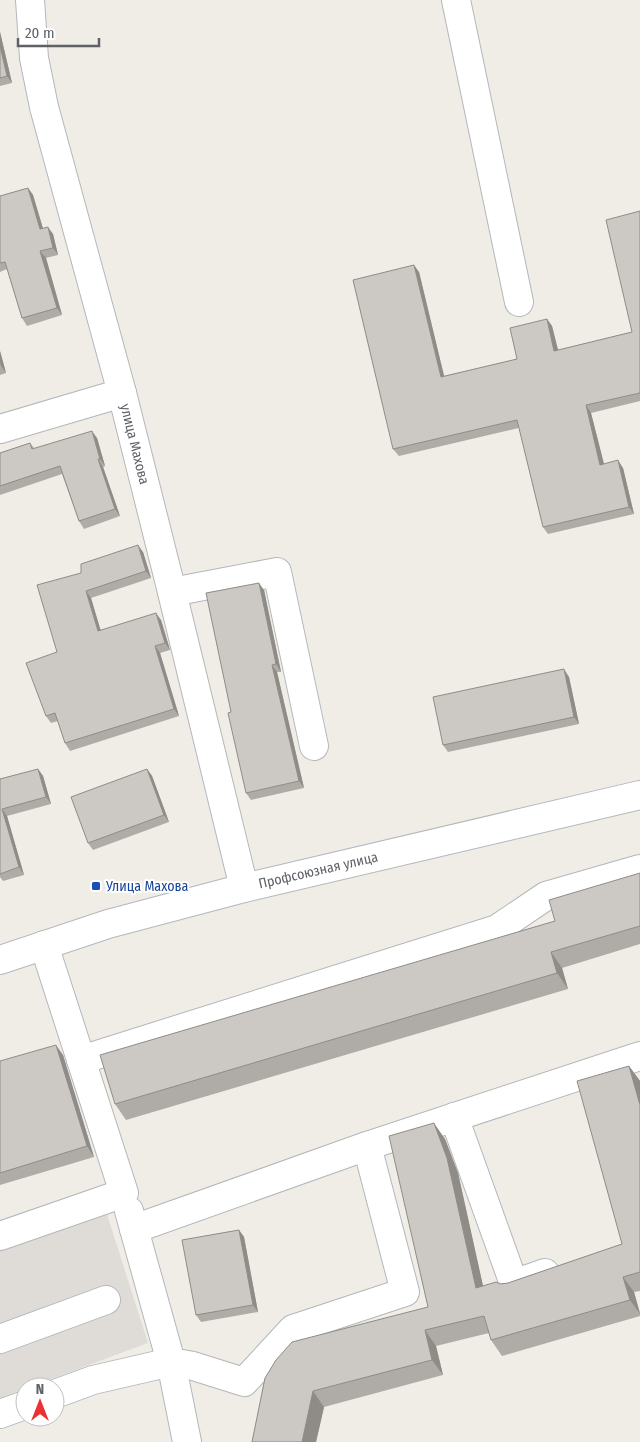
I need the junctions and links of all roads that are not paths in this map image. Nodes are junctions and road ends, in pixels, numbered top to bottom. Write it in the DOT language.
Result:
graph roads {
  1 [pos="30,0"];
  2 [pos="456,0"];
  3 [pos="519,302"];
  4 [pos="122,393"];
  5 [pos="0,429"];
  6 [pos="172,592"];
  7 [pos="314,746"];
  8 [pos="640,795"];
  9 [pos="640,869"];
  10 [pos="244,888"];
  11 [pos="44,946"];
  12 [pos="0,960"];
  13 [pos="640,1056"];
  14 [pos="81,1060"];
  15 [pos="454,1117"];
  16 [pos="367,1146"];
  17 [pos="124,1193"];
  18 [pos="134,1229"];
  19 [pos="0,1236"];
  20 [pos="566,1265"];
  21 [pos="106,1300"];
  22 [pos="0,1339"];
  23 [pos="172,1362"];
  24 [pos="65,1390"];
  25 [pos="15,1409"];
  26 [pos="0,1414"];
  27 [pos="187,1442"];
  1 -- 4 [label="street, улица Махова"];
  2 -- 3 [label="street"];
  4 -- 5 [label="street"];
  4 -- 6 [label="street, улица Махова"];
  6 -- 7 [label="street"];
  6 -- 10 [label="street, улица Махова"];
  8 -- 10 [label="street, Профсоюзная улица"];
  9 -- 14 [label="street"];
  10 -- 11 [label="street, Профсоюзная улица"];
  11 -- 12 [label="street, Профсоюзная улица"];
  11 -- 14 [label="street"];
  13 -- 15 [label="street"];
  14 -- 17 [label="street"];
  15 -- 16 [label="street"];
  15 -- 20 [label="street"];
  16 -- 18 [label="street"];
  16 -- 23 [label="street"];
  17 -- 18 [label="street"];
  17 -- 19 [label="street"];
  18 -- 23 [label="street"];
  21 -- 22 [label="street"];
  23 -- 24 [label="street"];
  23 -- 27 [label="street"];
  25 -- 26 [label="street"];
}
